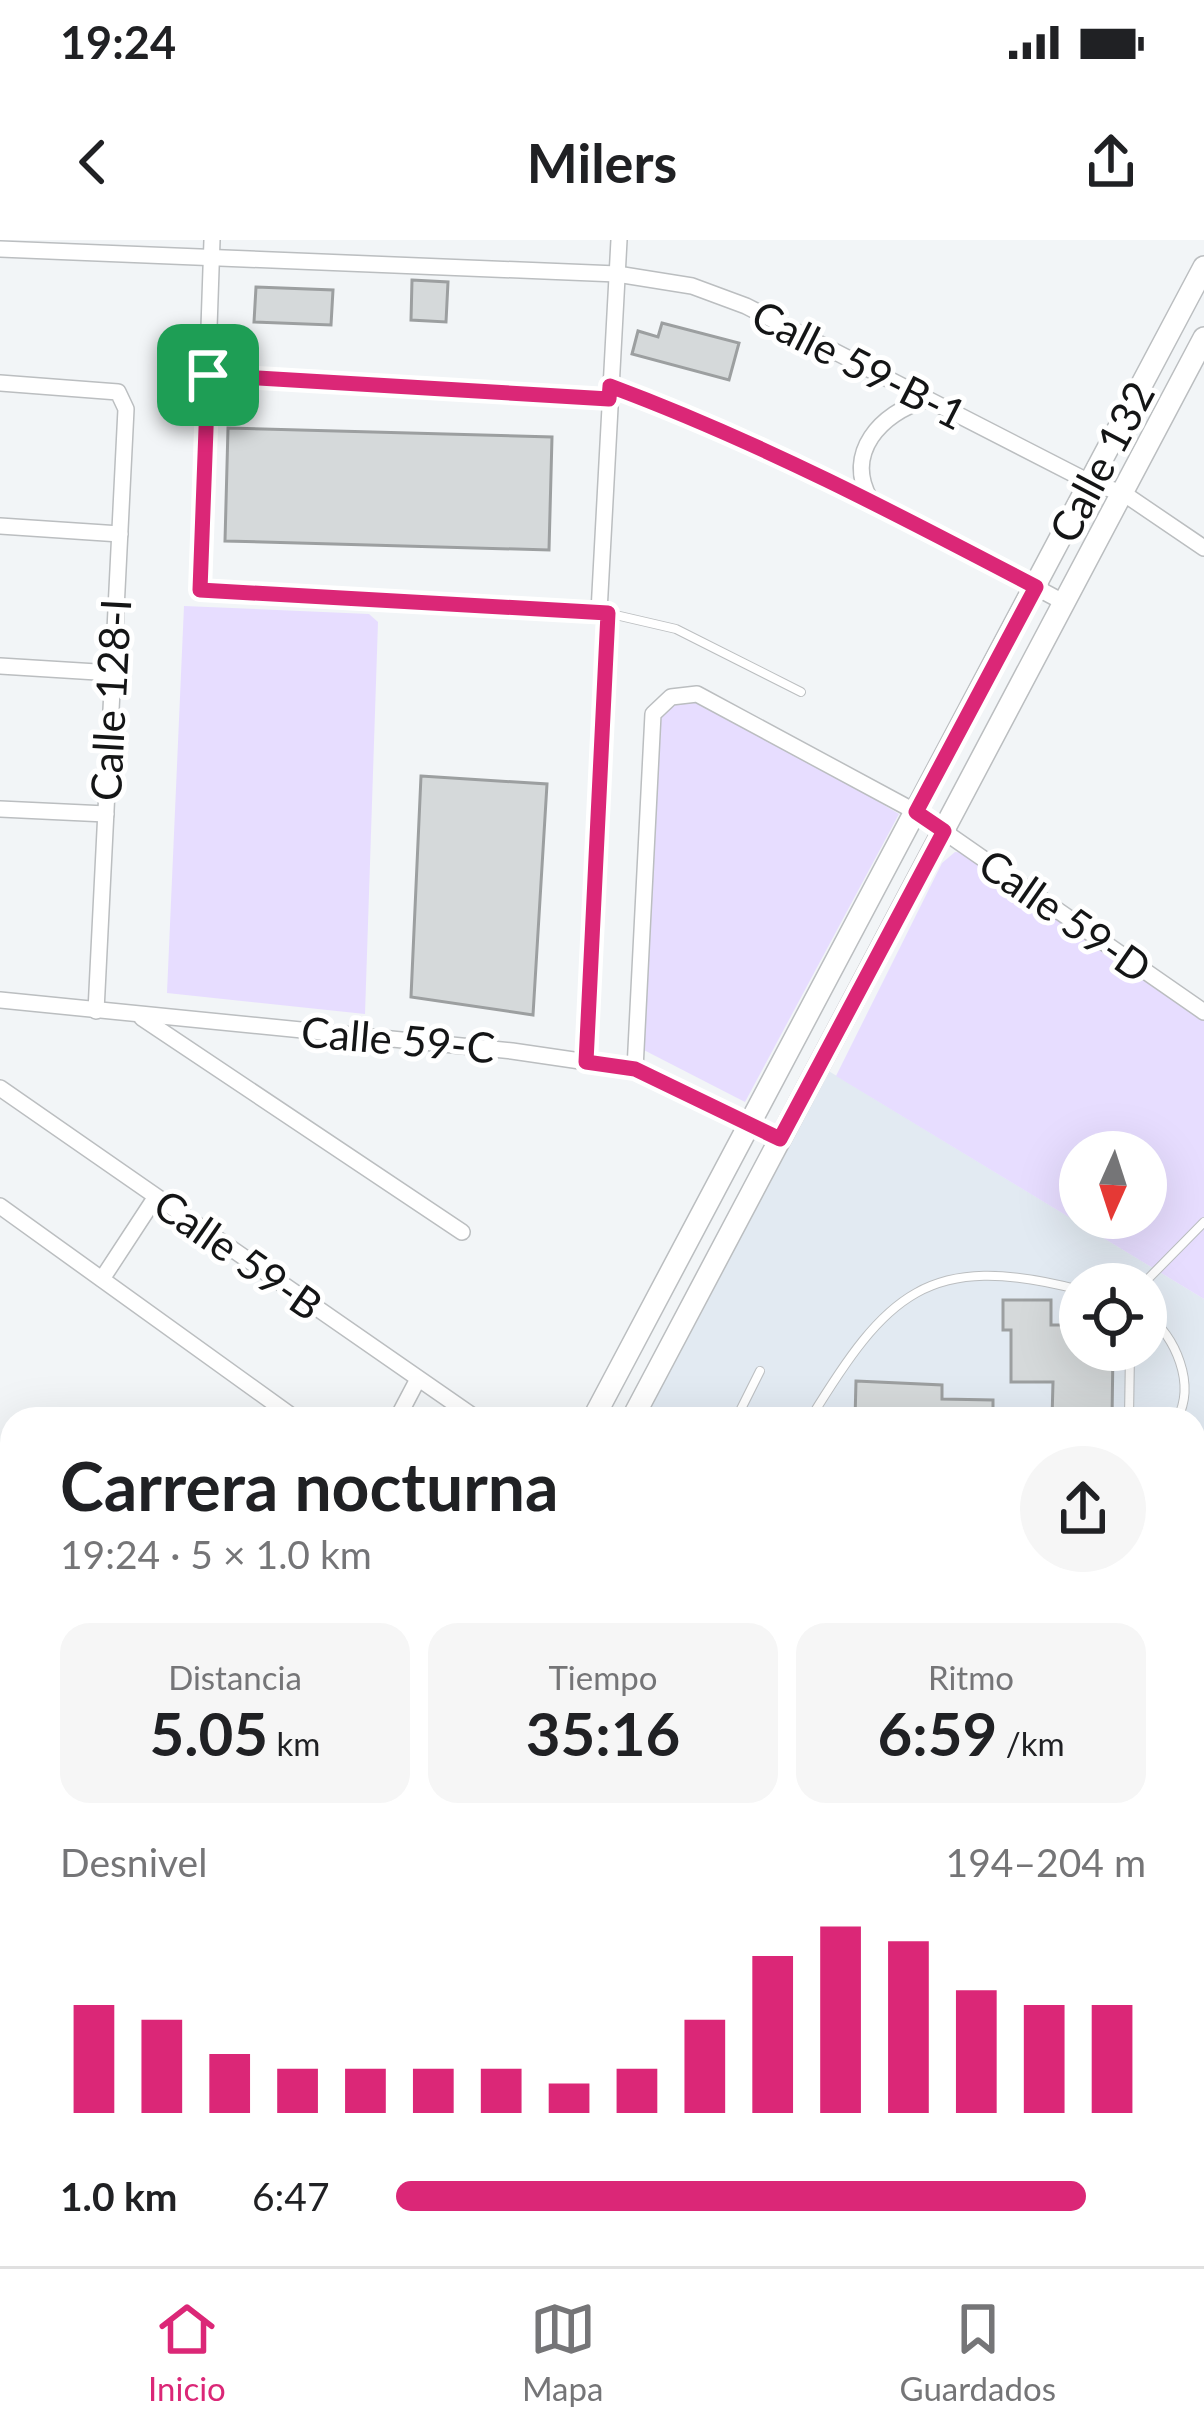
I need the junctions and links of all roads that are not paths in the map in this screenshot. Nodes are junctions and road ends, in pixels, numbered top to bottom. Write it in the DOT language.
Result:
graph roads {
  1 [pos="212,240"];
  2 [pos="619,240"];
  3 [pos="0,249"];
  4 [pos="212,259"];
  5 [pos="1204,267"];
  6 [pos="617,274"];
  7 [pos="1204,338"];
  8 [pos="208,375"];
  9 [pos="0,383"];
  10 [pos="610,393"];
  11 [pos="925,400"];
  12 [pos="1090,483"];
  13 [pos="1123,493"];
  14 [pos="871,500"];
  15 [pos="0,526"];
  16 [pos="120,534"];
  17 [pos="1204,548"];
  18 [pos="1036,587"];
  19 [pos="1065,603"];
  20 [pos="604,612"];
  21 [pos="0,666"];
  22 [pos="113,673"];
  23 [pos="801,692"];
  24 [pos="0,809"];
  25 [pos="916,812"];
  26 [pos="106,814"];
  27 [pos="944,831"];
  28 [pos="0,1000"];
  29 [pos="96,1011"];
  30 [pos="1204,1012"];
  31 [pos="139,1017"];
  32 [pos="586,1062"];
  33 [pos="635,1069"];
  34 [pos="0,1088"];
  35 [pos="751,1123"];
  36 [pos="780,1139"];
  37 [pos="155,1198"];
  38 [pos="0,1206"];
  39 [pos="1204,1222"];
  40 [pos="463,1232"];
  41 [pos="1164,1263"];
  42 [pos="102,1279"];
  43 [pos="1059,1286"];
  44 [pos="1167,1338"];
  45 [pos="760,1371"];
  46 [pos="1130,1371"];
  47 [pos="418,1379"];
  48 [pos="279,1407"];
  49 [pos="403,1407"];
  50 [pos="459,1407"];
  51 [pos="599,1407"];
  52 [pos="638,1407"];
  53 [pos="742,1407"];
  54 [pos="818,1407"];
  55 [pos="1129,1407"];
  56 [pos="1184,1407"];
  1 -- 4 [label="street"];
  2 -- 6 [label="street"];
  3 -- 4 [label="street"];
  4 -- 6 [label="street"];
  4 -- 8 [label="street"];
  5 -- 12 [label="street, Calle 132"];
  6 -- 10 [label="street"];
  6 -- 11 [label="street, Calle 59-B-1"];
  7 -- 13 [label="street, Calle 132"];
  8 -- 10 [label="street"];
  8 -- 20 [label="street"];
  9 -- 16 [label="street, Calle 128-I"];
  10 -- 14 [label="street"];
  10 -- 20 [label="street"];
  11 -- 12 [label="street, Calle 59-B-1"];
  11 -- 14 [label="street"];
  12 -- 13 [label="street, Calle 59-B-1"];
  12 -- 18 [label="street, Calle 132"];
  13 -- 17 [label="street, Calle 59-B-1"];
  13 -- 19 [label="street, Calle 132"];
  14 -- 18 [label="street"];
  15 -- 16 [label="street"];
  16 -- 22 [label="street, Calle 128-I"];
  18 -- 19 [label="street"];
  18 -- 25 [label="street, Calle 132"];
  19 -- 27 [label="street, Calle 132"];
  20 -- 23 [label="lane"];
  20 -- 32 [label="lane"];
  21 -- 22 [label="street"];
  22 -- 26 [label="street, Calle 128-I"];
  24 -- 26 [label="street"];
  25 -- 27 [label="street, Calle 59-D"];
  25 -- 33 [label="street, Calle 59-D"];
  25 -- 35 [label="street, Calle 132"];
  26 -- 29 [label="street, Calle 128-I"];
  27 -- 30 [label="street, Calle 59-D"];
  27 -- 36 [label="street, Calle 132"];
  28 -- 29 [label="street, Calle 59-C"];
  29 -- 31 [label="street, Calle 59-C"];
  31 -- 32 [label="street, Calle 59-C"];
  31 -- 40 [label="street"];
  32 -- 33 [label="street, Calle 59-C"];
  33 -- 35 [label="street, Calle 59-C"];
  34 -- 37 [label="street, Calle 59-B"];
  35 -- 36 [label="street, Calle 59-C"];
  35 -- 51 [label="street, Calle 132"];
  36 -- 52 [label="street, Calle 132"];
  37 -- 42 [label="street"];
  37 -- 47 [label="street, Calle 59-B"];
  38 -- 42 [label="street"];
  39 -- 41 [label="lane"];
  42 -- 48 [label="street"];
  43 -- 54 [label="lane"];
  44 -- 56 [label="lane"];
  45 -- 53 [label="lane"];
  46 -- 55 [label="lane"];
  47 -- 49 [label="street"];
  47 -- 50 [label="street, Calle 59-B"];
}
